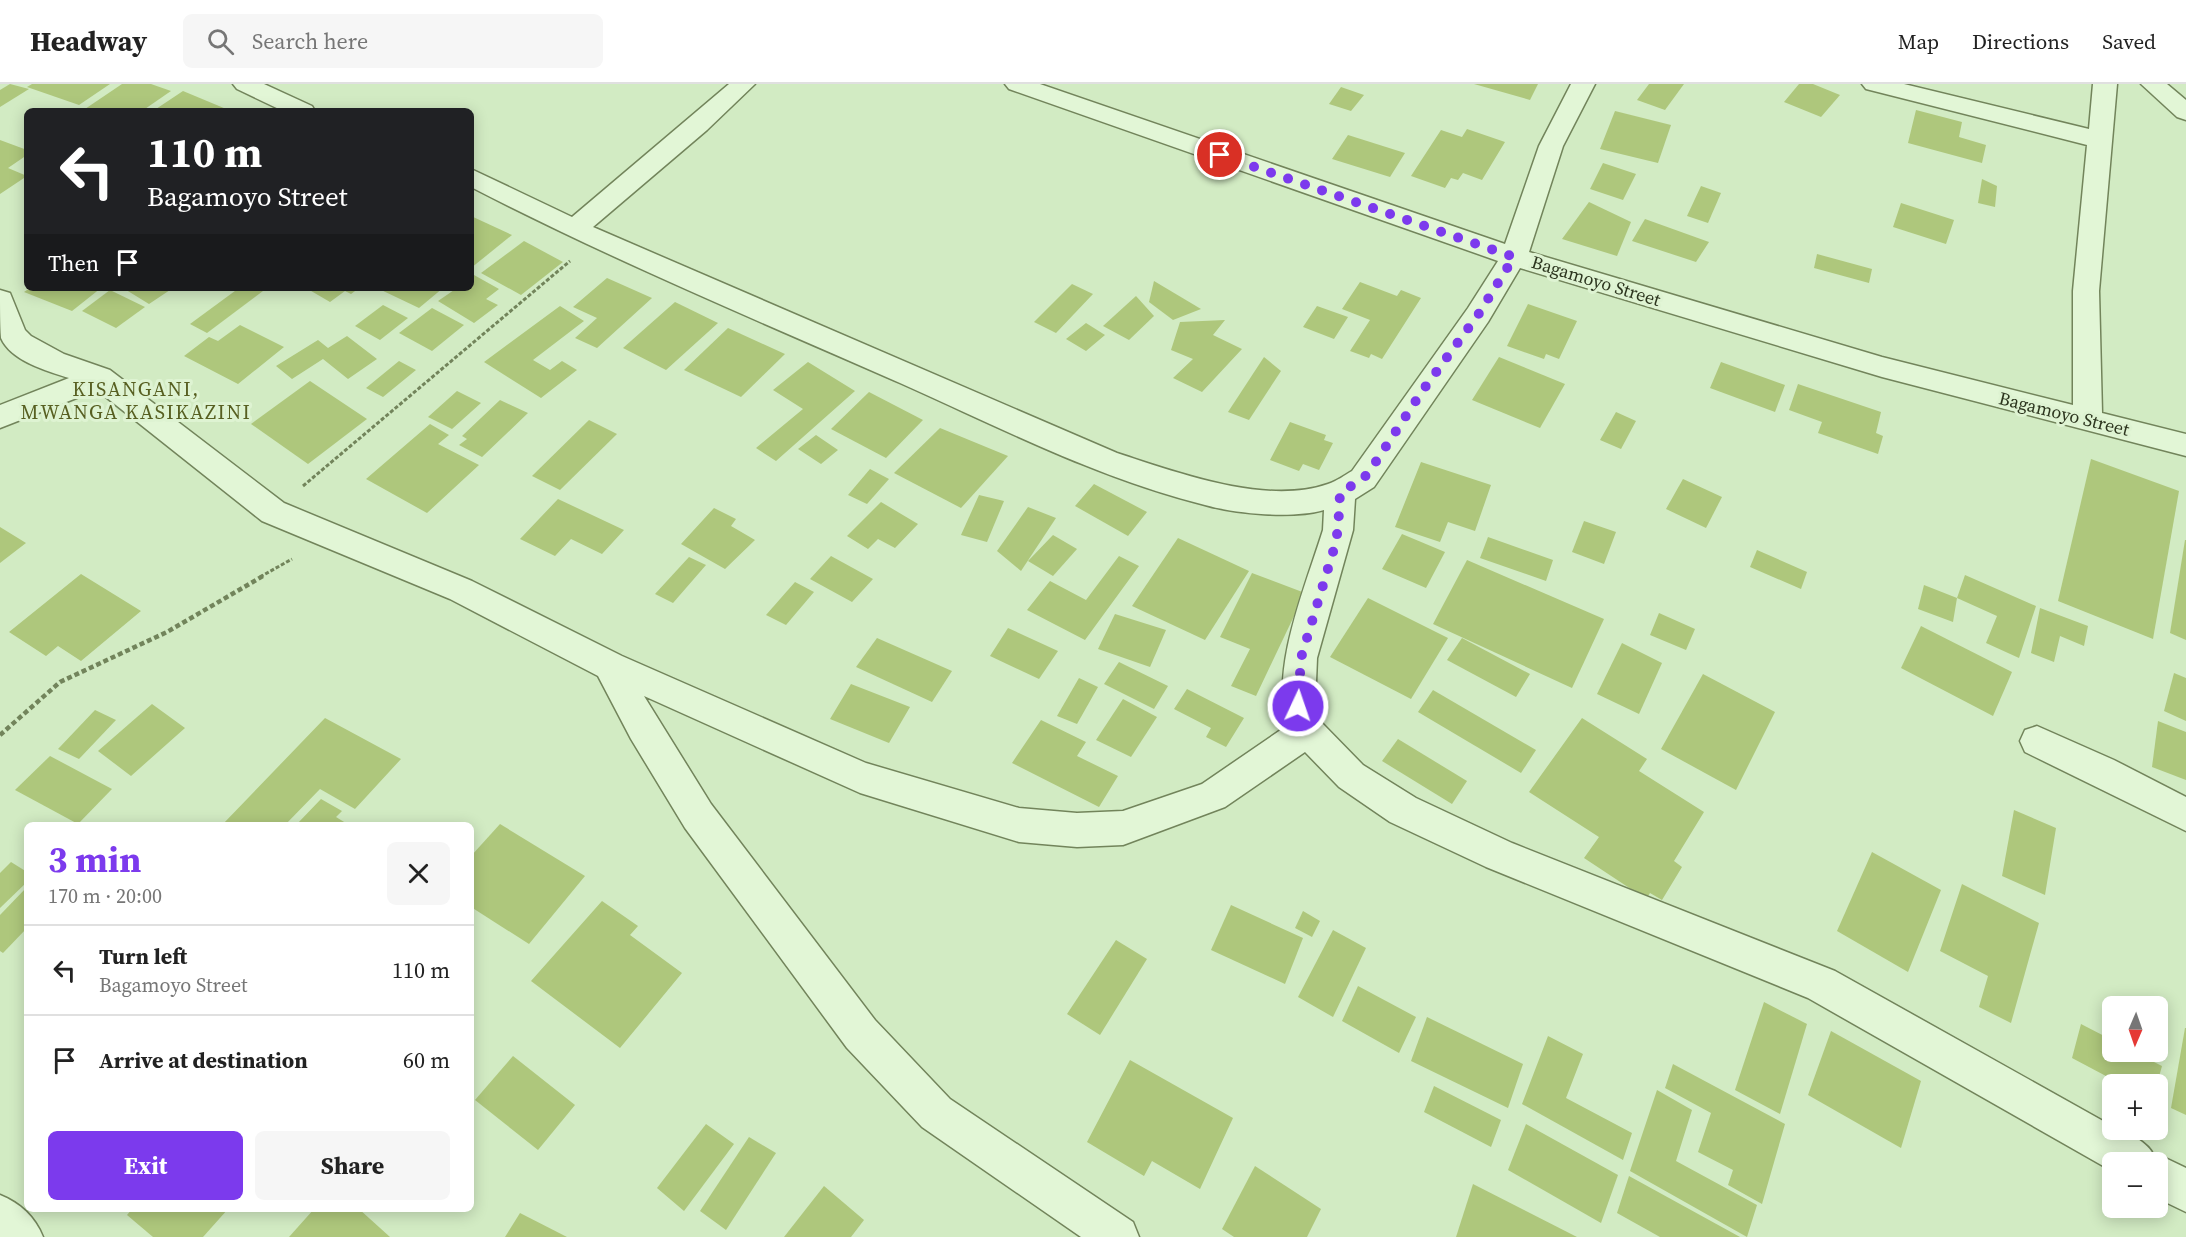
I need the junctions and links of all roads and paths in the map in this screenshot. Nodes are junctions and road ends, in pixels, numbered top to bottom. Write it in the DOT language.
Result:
graph roads {
  1 [pos="245,84"];
  2 [pos="743,84"];
  3 [pos="1017,84"];
  4 [pos="1584,84"];
  5 [pos="1874,84"];
  6 [pos="2105,84"];
  7 [pos="2154,84"];
  8 [pos="297,108"];
  9 [pos="2186,112"];
  10 [pos="2100,140"];
  11 [pos="474,178"];
  12 [pos="585,234"];
  13 [pos="1514,257"];
  14 [pos="0,300"];
  15 [pos="100,377"];
  16 [pos="0,417"];
  17 [pos="2088,420"];
  18 [pos="2186,445"];
  19 [pos="1340,493"];
  20 [pos="273,512"];
  21 [pos="332,535"];
  22 [pos="610,666"];
  23 [pos="1307,731"];
  24 [pos="0,735"];
  25 [pos="2037,741"];
  26 [pos="2186,815"];
  27 [pos="2118,1152"];
  28 [pos="2168,1180"];
  29 [pos="2186,1191"];
  30 [pos="0,1216"];
  31 [pos="22,1237"];
  32 [pos="1118,1237"];
  1 -- 8 [label="street"];
  2 -- 12 [label="street"];
  3 -- 13 [label="street, Bagamoyo Street"];
  4 -- 13 [label="street"];
  5 -- 10 [label="street"];
  6 -- 10 [label="street"];
  7 -- 9 [label="street"];
  10 -- 17 [label="street"];
  11 -- 12 [label="street"];
  12 -- 19 [label="street"];
  12 -- 20 [label="path"];
  13 -- 17 [label="street, Bagamoyo Street"];
  13 -- 19 [label="street"];
  14 -- 15 [label="street"];
  15 -- 16 [label="street"];
  15 -- 20 [label="street"];
  17 -- 18 [label="street, Bagamoyo Street"];
  19 -- 23 [label="street"];
  20 -- 21 [label="street"];
  21 -- 22 [label="street"];
  21 -- 24 [label="path"];
  22 -- 23 [label="street"];
  22 -- 32 [label="street"];
  23 -- 27 [label="street"];
  25 -- 26 [label="street"];
  28 -- 29 [label="street"];
  30 -- 31 [label="street"];
}
